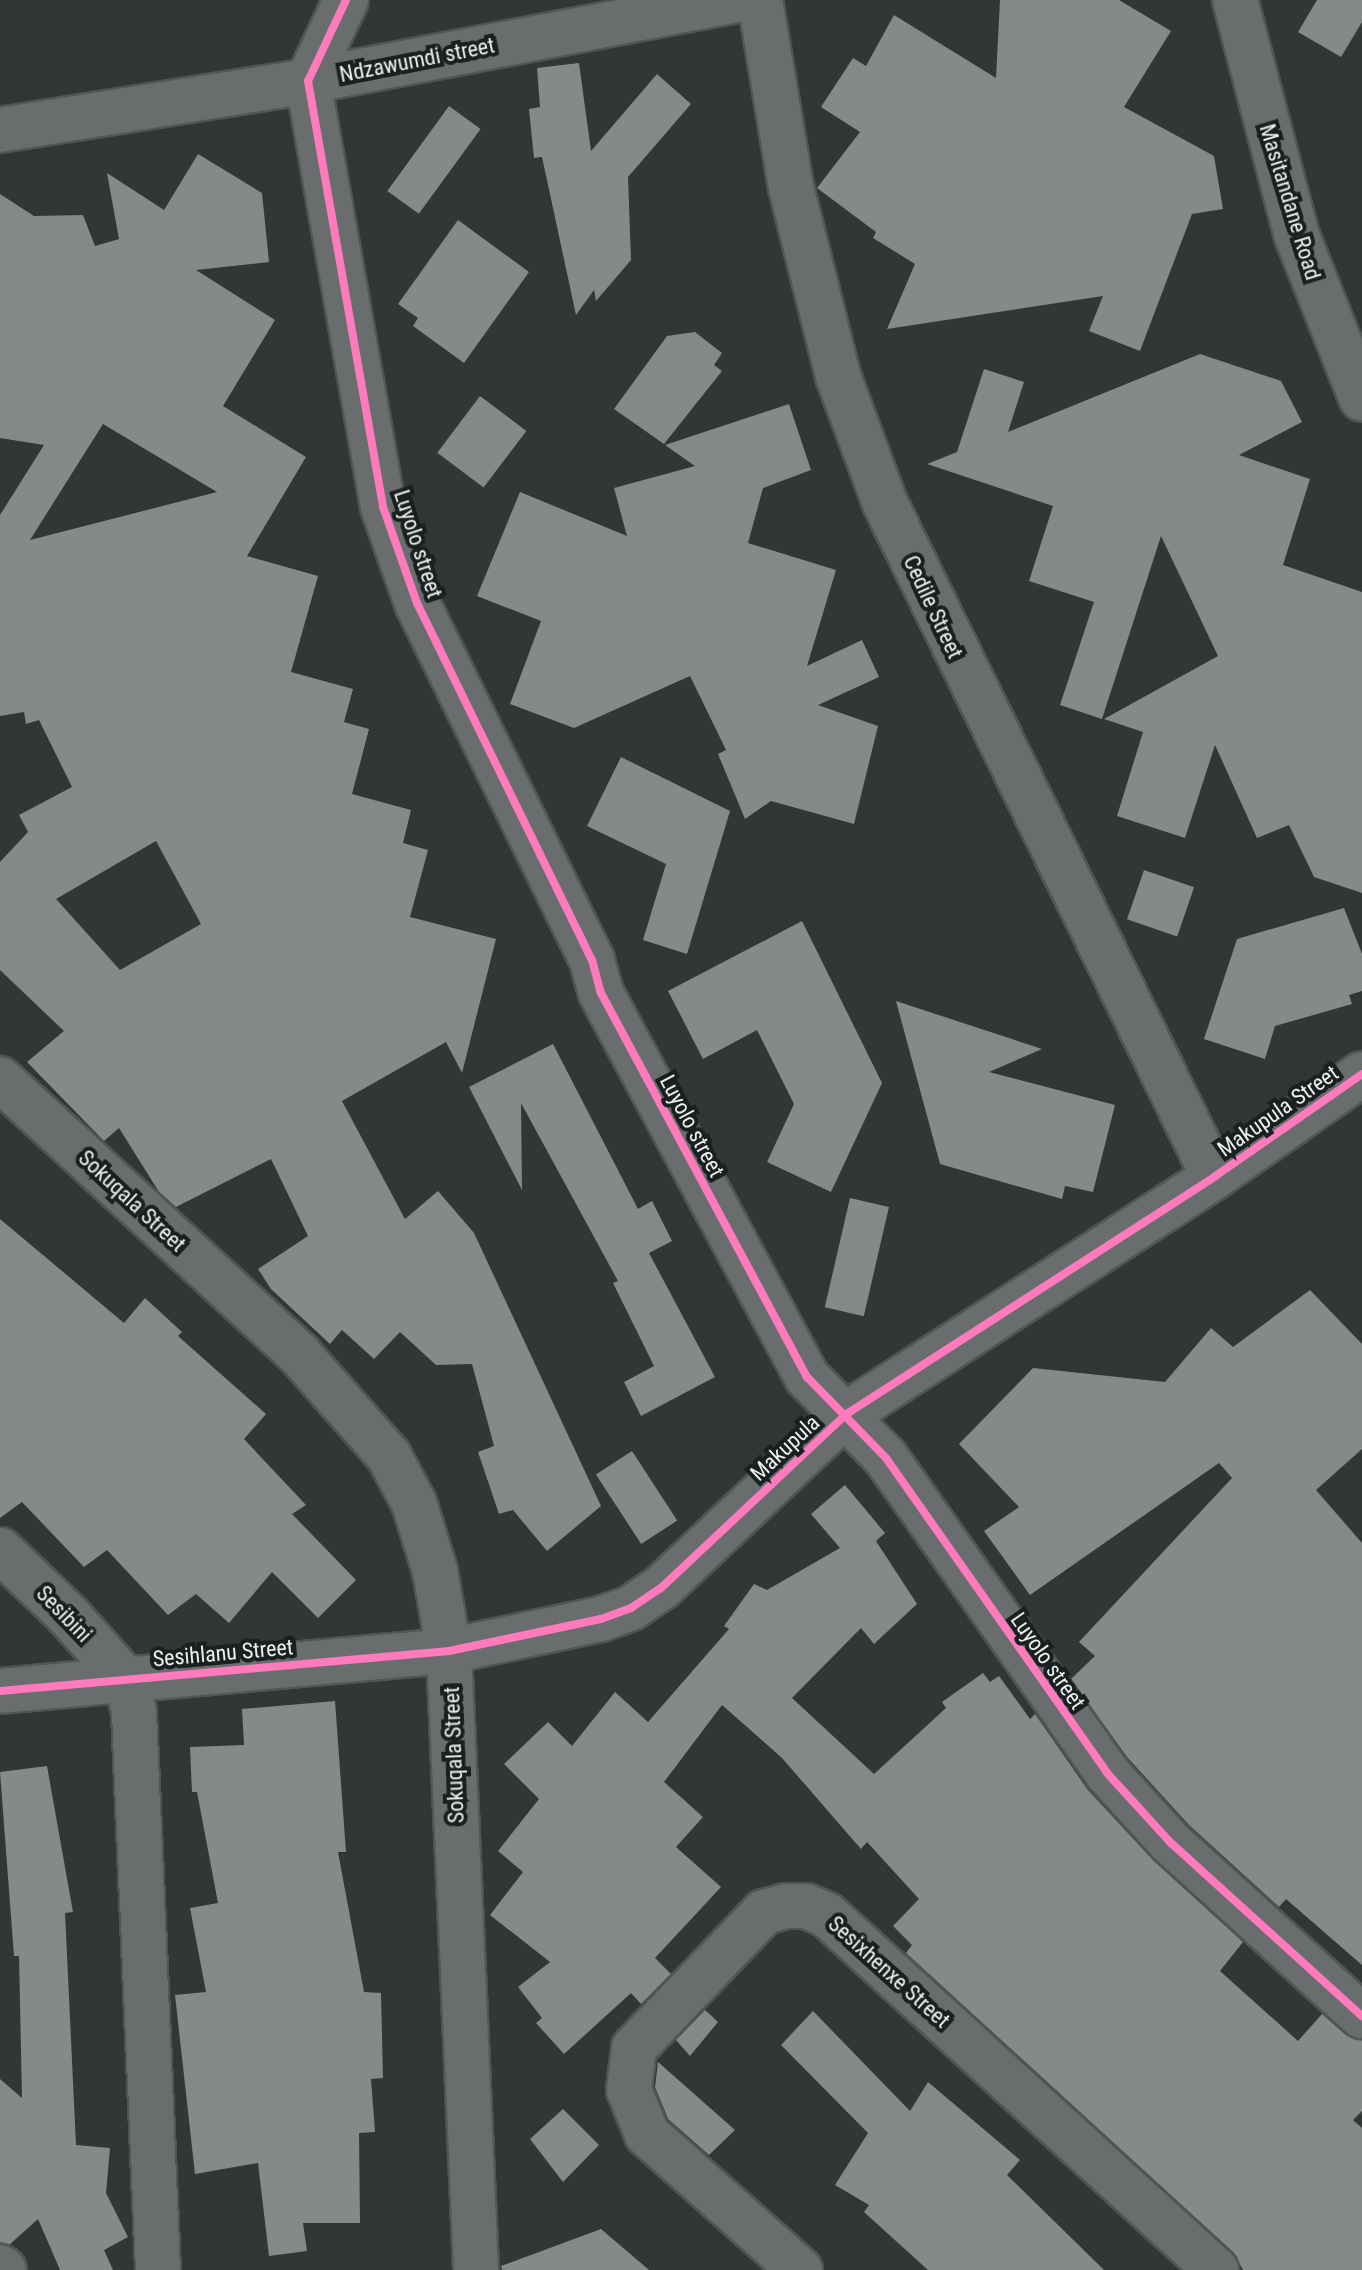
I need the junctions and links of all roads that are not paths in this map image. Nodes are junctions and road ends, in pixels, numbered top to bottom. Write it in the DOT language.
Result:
graph roads {
  1 [pos="346,0"];
  2 [pos="738,0"];
  3 [pos="760,0"];
  4 [pos="1235,0"];
  5 [pos="308,81"];
  6 [pos="0,130"];
  7 [pos="1362,399"];
  8 [pos="1362,1074"];
  9 [pos="0,1079"];
  10 [pos="1214,1177"];
  11 [pos="845,1415"];
  12 [pos="0,1550"];
  13 [pos="449,1651"];
  14 [pos="126,1680"];
  15 [pos="0,1691"];
  16 [pos="1362,2016"];
  17 [pos="158,2270"];
  18 [pos="476,2270"];
  19 [pos="800,2270"];
  20 [pos="1216,2270"];
  1 -- 5 [label="street"];
  2 -- 5 [label="street, Ndzawumdi street"];
  3 -- 10 [label="street, Cedile Street"];
  4 -- 7 [label="street, Masitandane Road"];
  5 -- 6 [label="street, Ndzawumdi street"];
  5 -- 11 [label="street, Luyolo street"];
  8 -- 10 [label="street, Makupula Street"];
  9 -- 13 [label="street, Sokuqala Street"];
  10 -- 11 [label="street, Makupula"];
  11 -- 13 [label="street, Makupula"];
  11 -- 16 [label="street, Luyolo street"];
  12 -- 14 [label="street, Sesibini"];
  13 -- 14 [label="street, Sesihlanu Street"];
  13 -- 18 [label="street, Sokuqala Street"];
  14 -- 15 [label="street, Sesihlanu Street"];
  14 -- 17 [label="street, Sesihlanu Street"];
  19 -- 20 [label="street, Sesixhenxe Street"];
}
